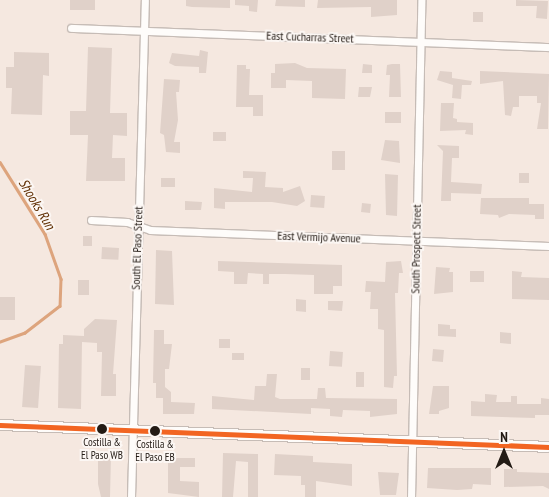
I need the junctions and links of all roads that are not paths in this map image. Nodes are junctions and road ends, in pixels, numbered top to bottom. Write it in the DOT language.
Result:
graph roads {
  1 [pos="145,0"];
  2 [pos="421,0"];
  3 [pos="71,28"];
  4 [pos="144,30"];
  5 [pos="420,42"];
  6 [pos="549,47"];
  7 [pos="91,220"];
  8 [pos="138,225"];
  9 [pos="417,241"];
  10 [pos="549,246"];
  11 [pos="0,424"];
  12 [pos="132,432"];
  13 [pos="412,442"];
  14 [pos="549,446"];
  15 [pos="131,497"];
  16 [pos="411,497"];
  1 -- 4 [label="street, South El Paso Street"];
  2 -- 5 [label="street, South Prospect Street"];
  3 -- 4 [label="street, East Cucharras Street"];
  4 -- 5 [label="street, East Cucharras Street"];
  4 -- 8 [label="street, South El Paso Street"];
  5 -- 6 [label="street, East Cucharras Street"];
  5 -- 9 [label="street, South Prospect Street"];
  7 -- 8 [label="street, East Vermijo Avenue"];
  8 -- 9 [label="street, East Vermijo Avenue"];
  8 -- 12 [label="street, South El Paso Street"];
  9 -- 10 [label="street, East Vermijo Avenue"];
  9 -- 13 [label="street, South Prospect Street"];
  11 -- 12 [label="street"];
  12 -- 13 [label="street"];
  12 -- 15 [label="street, South El Paso Street"];
  13 -- 14 [label="street"];
  13 -- 16 [label="street, South Prospect Street"];
}
